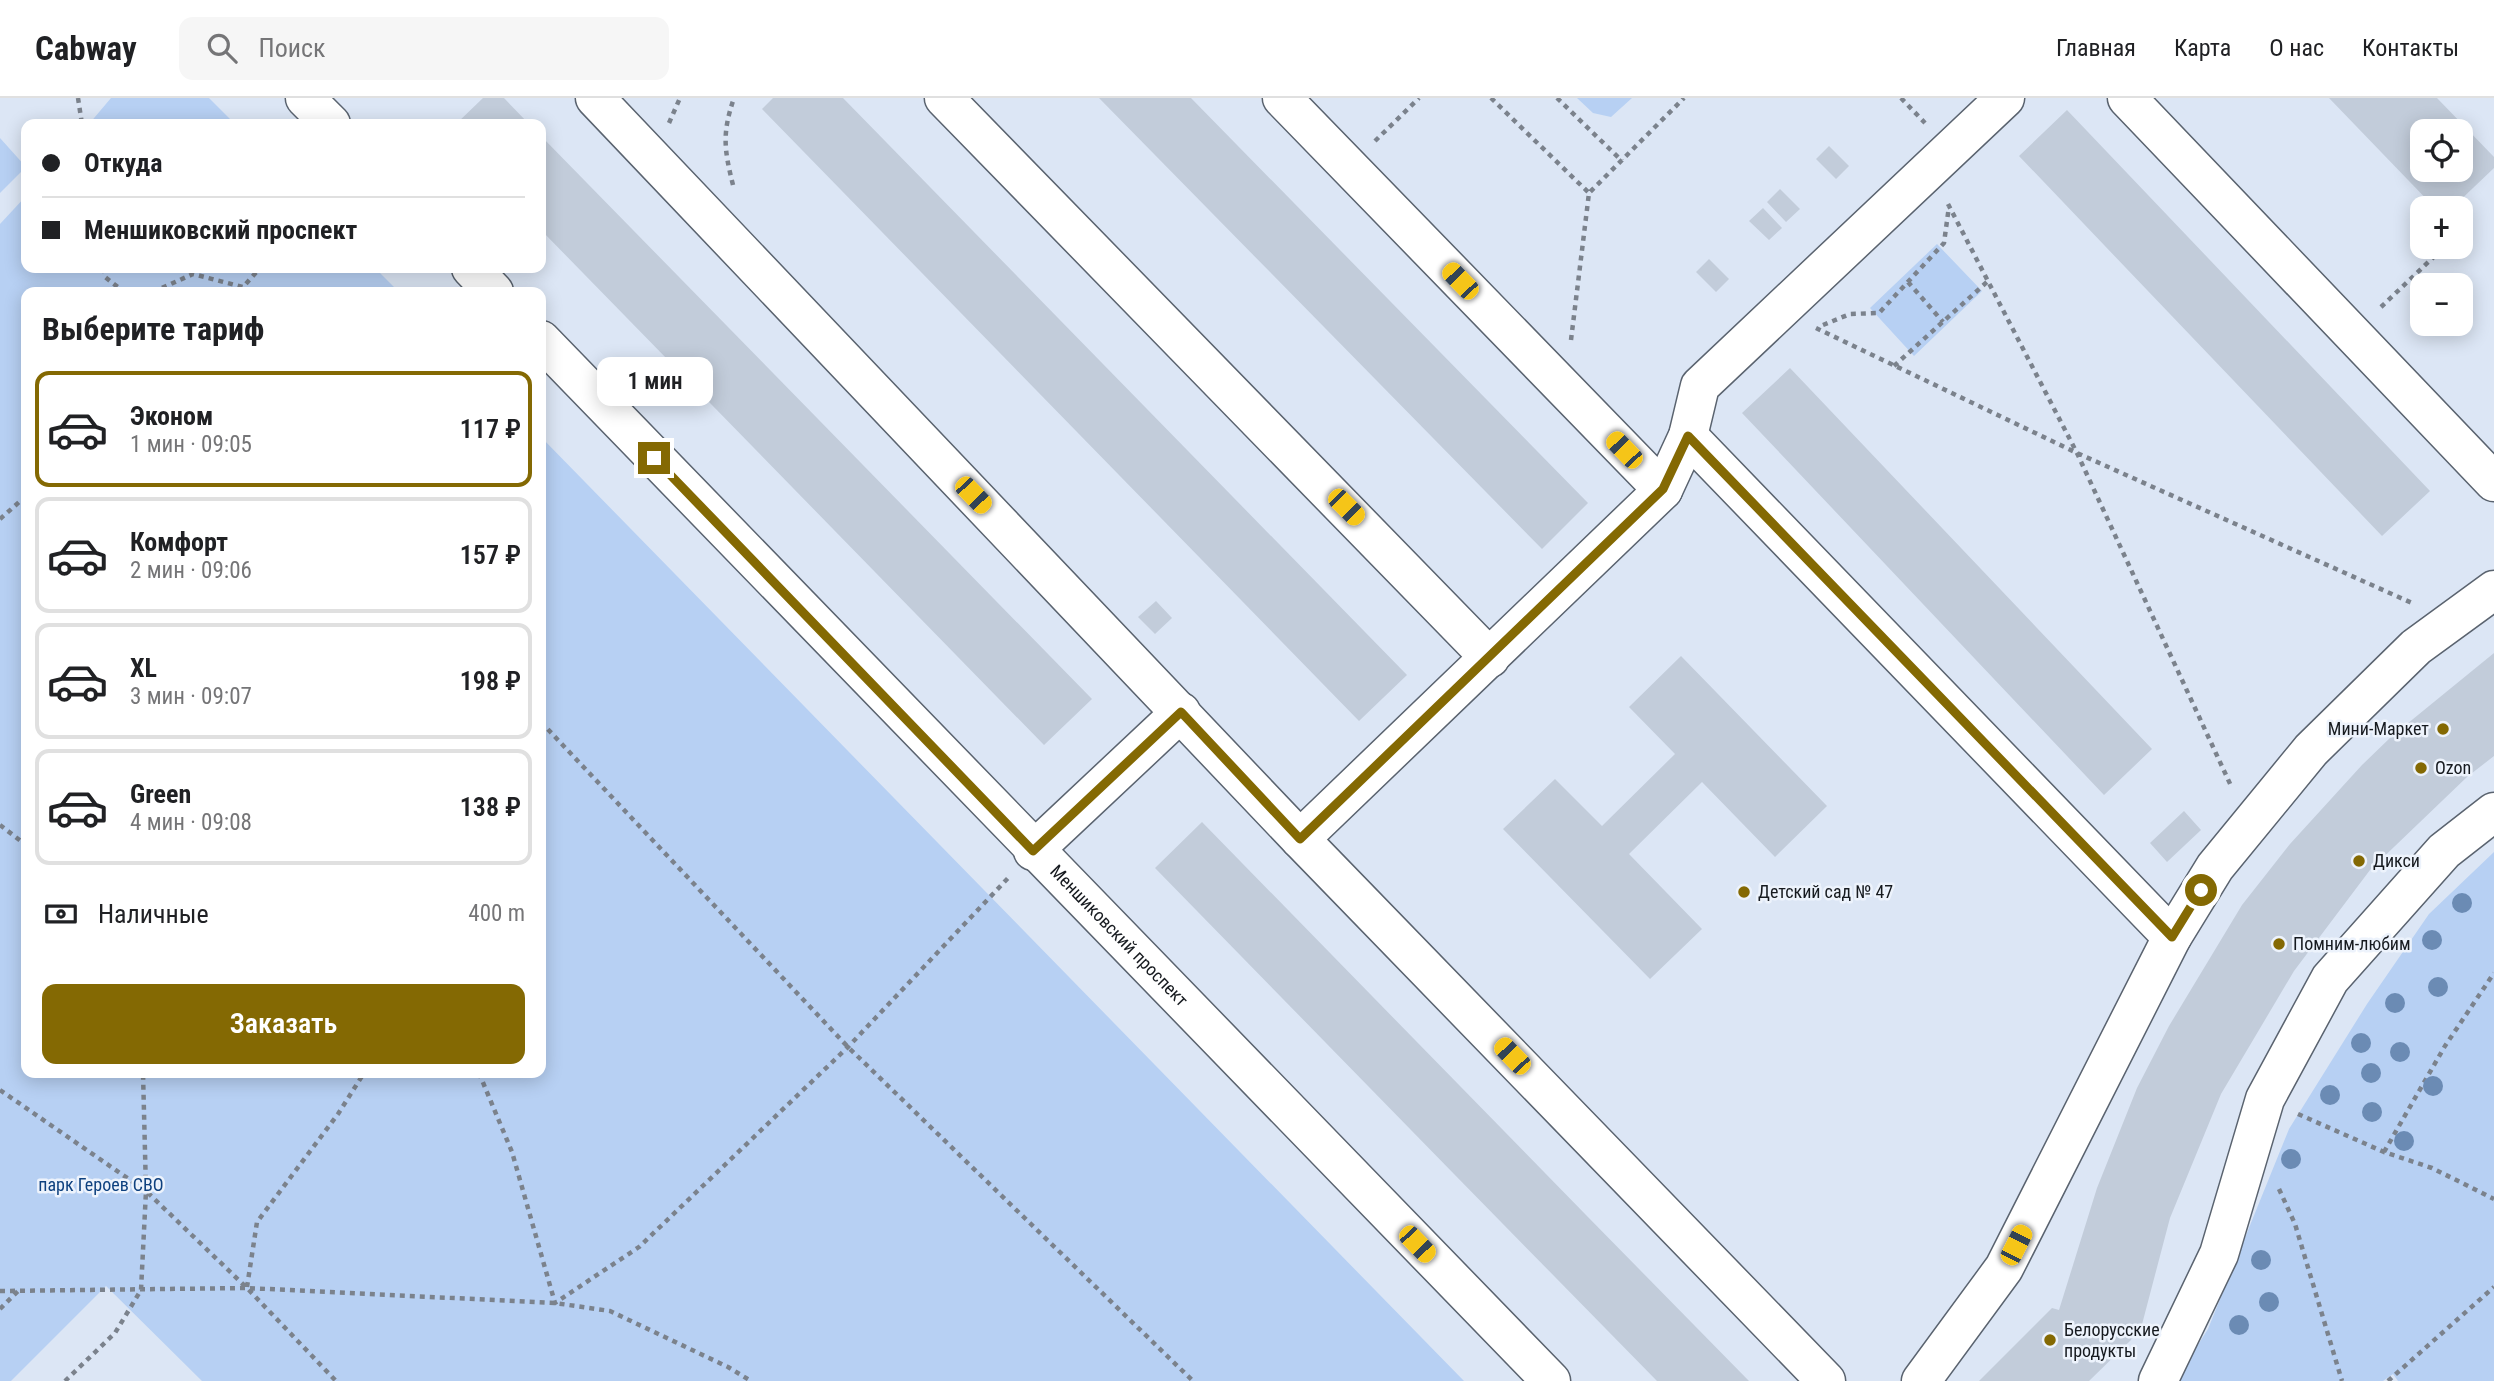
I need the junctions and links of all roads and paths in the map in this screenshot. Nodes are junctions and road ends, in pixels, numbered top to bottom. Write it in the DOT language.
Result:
graph roads {
  1 [pos="78,98"];
  2 [pos="305,98"];
  3 [pos="595,98"];
  4 [pos="734,98"];
  5 [pos="944,98"];
  6 [pos="1282,98"];
  7 [pos="1419,98"];
  8 [pos="1557,98"];
  9 [pos="1684,98"];
  10 [pos="2005,98"];
  11 [pos="2127,98"];
  12 [pos="1495,99"];
  13 [pos="81,119"];
  14 [pos="326,119"];
  15 [pos="1622,161"];
  16 [pos="1350,166"];
  17 [pos="1930,170"];
  18 [pos="734,189"];
  19 [pos="1589,193"];
  20 [pos="1949,205"];
  21 [pos="2432,259"];
  22 [pos="105,273"];
  23 [pos="256,273"];
  24 [pos="476,273"];
  25 [pos="1988,281"];
  26 [pos="1908,282"];
  27 [pos="118,287"];
  28 [pos="164,287"];
  29 [pos="243,287"];
  30 [pos="489,287"];
  31 [pos="1781,311"];
  32 [pos="1943,322"];
  33 [pos="1816,328"];
  34 [pos="2353,335"];
  35 [pos="546,345"];
  36 [pos="1895,366"];
  37 [pos="1565,390"];
  38 [pos="1688,436"];
  39 [pos="2077,453"];
  40 [pos="2494,482"];
  41 [pos="1663,489"];
  42 [pos="21,500"];
  43 [pos="0,519"];
  44 [pos="2494,590"];
  45 [pos="2452,621"];
  46 [pos="1490,658"];
  47 [pos="1181,712"];
  48 [pos="546,727"];
  49 [pos="2494,811"];
  50 [pos="0,825"];
  51 [pos="2249,825"];
  52 [pos="1300,839"];
  53 [pos="21,841"];
  54 [pos="1033,851"];
  55 [pos="2172,937"];
  56 [pos="2494,973"];
  57 [pos="848,1047"];
  58 [pos="143,1078"];
  59 [pos="361,1078"];
  60 [pos="481,1078"];
  61 [pos="0,1090"];
  62 [pos="2265,1099"];
  63 [pos="2256,1136"];
  64 [pos="2384,1152"];
  65 [pos="146,1191"];
  66 [pos="2494,1199"];
  67 [pos="2494,1287"];
  68 [pos="247,1288"];
  69 [pos="19,1290"];
  70 [pos="141,1290"];
  71 [pos="0,1291"];
  72 [pos="555,1303"];
  73 [pos="0,1309"];
  74 [pos="65,1381"];
  75 [pos="336,1381"];
  76 [pos="751,1381"];
  77 [pos="1193,1381"];
  78 [pos="1551,1381"];
  79 [pos="1826,1381"];
  80 [pos="1921,1381"];
  81 [pos="2158,1381"];
  82 [pos="2343,1381"];
  83 [pos="2388,1381"];
  1 -- 13 [label="path"];
  2 -- 14 [label="street"];
  3 -- 47 [label="street"];
  4 -- 18 [label="path"];
  5 -- 46 [label="street"];
  6 -- 16 [label="street"];
  7 -- 16 [label="path"];
  8 -- 15 [label="path"];
  9 -- 15 [label="path"];
  10 -- 17 [label="street"];
  11 -- 34 [label="street"];
  12 -- 19 [label="path"];
  15 -- 19 [label="path"];
  16 -- 37 [label="street"];
  17 -- 20 [label="path"];
  17 -- 31 [label="street"];
  19 -- 37 [label="path"];
  20 -- 25 [label="path"];
  20 -- 26 [label="path"];
  21 -- 34 [label="path"];
  22 -- 27 [label="path"];
  23 -- 29 [label="path"];
  24 -- 30 [label="street"];
  25 -- 32 [label="path"];
  25 -- 39 [label="path"];
  26 -- 32 [label="path"];
  26 -- 33 [label="path"];
  28 -- 29 [label="path"];
  31 -- 33 [label="path"];
  31 -- 38 [label="street"];
  32 -- 36 [label="path"];
  33 -- 36 [label="path"];
  34 -- 40 [label="street"];
  35 -- 54 [label="street, Меншиковский проспект"];
  36 -- 39 [label="path"];
  37 -- 41 [label="street"];
  38 -- 41 [label="street"];
  38 -- 55 [label="street"];
  39 -- 45 [label="path"];
  39 -- 51 [label="path"];
  41 -- 46 [label="street"];
  42 -- 43 [label="path"];
  44 -- 45 [label="street"];
  45 -- 51 [label="street"];
  46 -- 52 [label="street"];
  47 -- 52 [label="street"];
  47 -- 54 [label="street"];
  48 -- 57 [label="path"];
  49 -- 62 [label="street"];
  50 -- 53 [label="path"];
  51 -- 55 [label="street"];
  52 -- 79 [label="street"];
  54 -- 57 [label="path"];
  54 -- 78 [label="street, Меншиковский проспект"];
  55 -- 80 [label="street"];
  56 -- 64 [label="path"];
  57 -- 72 [label="path"];
  57 -- 77 [label="path"];
  58 -- 65 [label="path"];
  59 -- 68 [label="path"];
  60 -- 72 [label="path"];
  61 -- 65 [label="path"];
  62 -- 63 [label="street"];
  62 -- 64 [label="path"];
  63 -- 81 [label="street"];
  63 -- 82 [label="path"];
  64 -- 66 [label="path"];
  65 -- 68 [label="path"];
  65 -- 70 [label="path"];
  67 -- 83 [label="path"];
  68 -- 70 [label="path"];
  68 -- 72 [label="path"];
  68 -- 75 [label="path"];
  69 -- 70 [label="path"];
  69 -- 71 [label="path"];
  69 -- 73 [label="path"];
  70 -- 74 [label="path"];
  72 -- 76 [label="path"];
}
